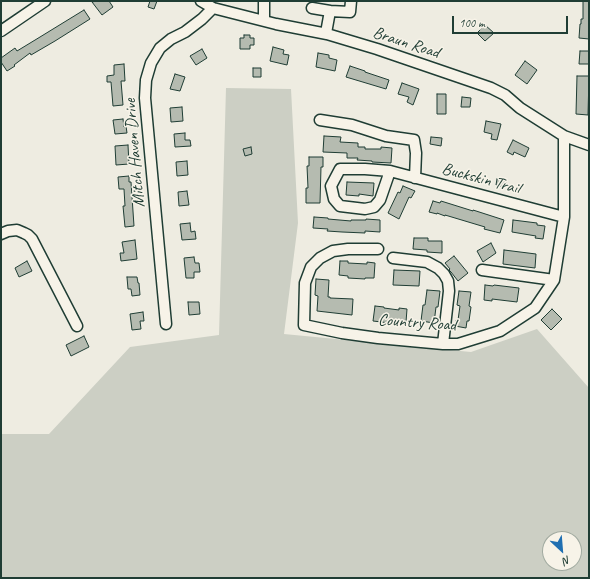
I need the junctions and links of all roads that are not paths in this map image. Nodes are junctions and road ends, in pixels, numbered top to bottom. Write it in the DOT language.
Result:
graph roads {
  1 [pos="201,1"];
  2 [pos="264,1"];
  3 [pos="351,1"];
  4 [pos="39,3"];
  5 [pos="213,8"];
  6 [pos="312,8"];
  7 [pos="330,11"];
  8 [pos="264,21"];
  9 [pos="1,31"];
  10 [pos="326,33"];
  11 [pos="320,120"];
  12 [pos="564,136"];
  13 [pos="589,145"];
  14 [pos="390,171"];
  15 [pos="415,178"];
  16 [pos="564,217"];
  17 [pos="1,234"];
  18 [pos="378,249"];
  19 [pos="393,258"];
  20 [pos="482,270"];
  21 [pos="554,280"];
  22 [pos="166,324"];
  23 [pos="77,326"];
  24 [pos="443,344"];
  1 -- 5 [label="street, Braun Road"];
  2 -- 8 [label="street"];
  3 -- 7 [label="street"];
  4 -- 9 [label="street"];
  5 -- 8 [label="street, Braun Road"];
  5 -- 22 [label="street, Mitch Haven Drive"];
  6 -- 7 [label="street"];
  7 -- 10 [label="street"];
  8 -- 10 [label="street, Braun Road"];
  10 -- 12 [label="street, Braun Road"];
  11 -- 15 [label="street"];
  12 -- 13 [label="street, Braun Road"];
  12 -- 16 [label="street, Country Road"];
  14 -- 14 [label="street, Buckskin Trail"];
  14 -- 15 [label="street, Buckskin Trail"];
  15 -- 16 [label="street, Buckskin Trail"];
  16 -- 21 [label="street, Country Road"];
  17 -- 23 [label="street"];
  18 -- 24 [label="street, Country Road"];
  19 -- 24 [label="street"];
  20 -- 21 [label="street"];
  21 -- 24 [label="street, Country Road"];
}
